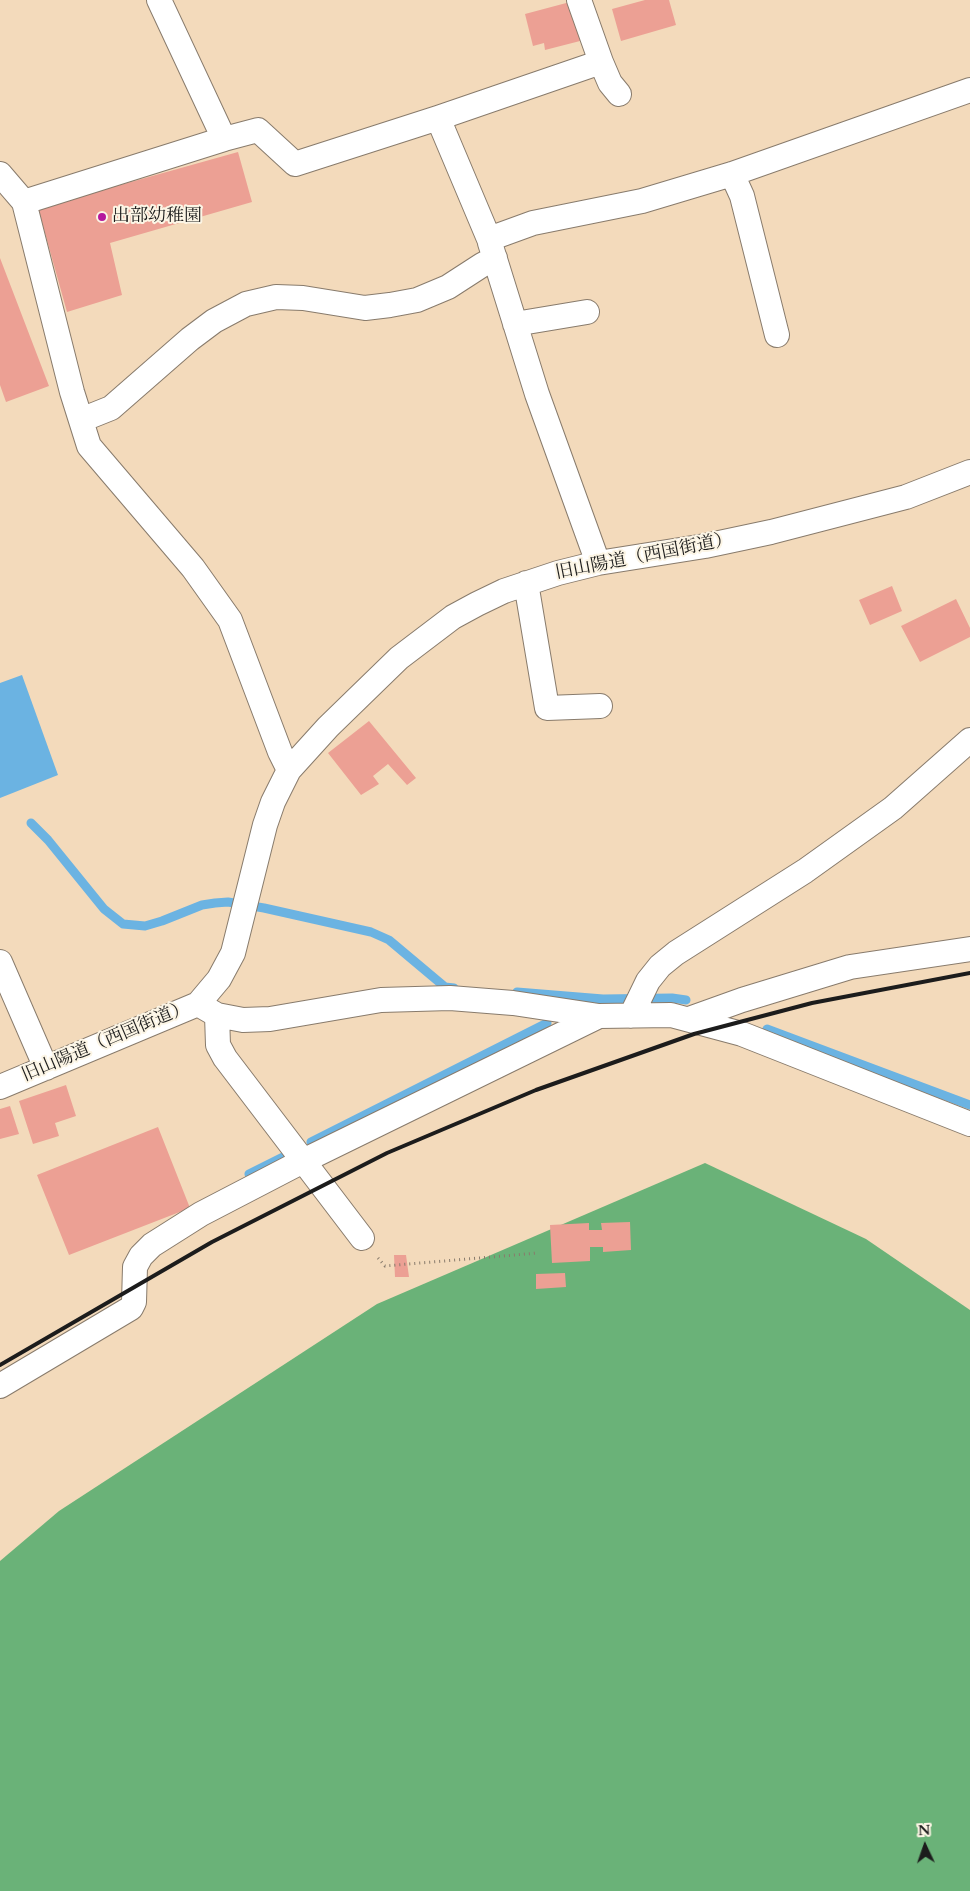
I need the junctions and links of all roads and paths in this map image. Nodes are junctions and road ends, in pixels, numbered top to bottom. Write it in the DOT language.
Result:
graph roads {
  1 [pos="159,0"];
  2 [pos="579,0"];
  3 [pos="601,62"];
  4 [pos="970,90"];
  5 [pos="619,94"];
  6 [pos="438,118"];
  7 [pos="224,139"];
  8 [pos="0,174"];
  9 [pos="732,174"];
  10 [pos="24,202"];
  11 [pos="492,249"];
  12 [pos="587,312"];
  13 [pos="515,324"];
  14 [pos="778,335"];
  15 [pos="81,420"];
  16 [pos="970,472"];
  17 [pos="598,563"];
  18 [pos="526,583"];
  19 [pos="600,706"];
  20 [pos="970,740"];
  21 [pos="289,770"];
  22 [pos="970,949"];
  23 [pos="0,962"];
  24 [pos="637,1004"];
  25 [pos="207,1009"];
  26 [pos="599,1016"];
  27 [pos="689,1019"];
  28 [pos="46,1068"];
  29 [pos="0,1087"];
  30 [pos="970,1124"];
  31 [pos="303,1161"];
  32 [pos="362,1238"];
  33 [pos="538,1253"];
  34 [pos="393,1266"];
  35 [pos="0,1386"];
  1 -- 7 [label="street"];
  2 -- 3 [label="street"];
  3 -- 5 [label="street"];
  3 -- 6 [label="street"];
  4 -- 9 [label="street"];
  6 -- 7 [label="street"];
  6 -- 11 [label="street"];
  7 -- 10 [label="street"];
  8 -- 10 [label="street"];
  9 -- 11 [label="street"];
  9 -- 14 [label="street"];
  10 -- 15 [label="street"];
  11 -- 13 [label="street"];
  11 -- 15 [label="street"];
  12 -- 13 [label="street"];
  13 -- 17 [label="street"];
  15 -- 21 [label="street"];
  16 -- 17 [label="street, 旧山陽道（西国街道）"];
  17 -- 18 [label="street, 旧山陽道（西国街道）"];
  18 -- 19 [label="street"];
  18 -- 21 [label="street, 旧山陽道（西国街道）"];
  20 -- 24 [label="street"];
  21 -- 25 [label="street, 旧山陽道（西国街道）"];
  22 -- 27 [label="street"];
  23 -- 28 [label="street"];
  24 -- 26 [label="street"];
  24 -- 27 [label="street"];
  25 -- 26 [label="street"];
  25 -- 28 [label="street, 旧山陽道（西国街道）"];
  25 -- 31 [label="street"];
  26 -- 31 [label="street"];
  27 -- 30 [label="street"];
  28 -- 29 [label="street, 旧山陽道（西国街道）"];
  31 -- 32 [label="street"];
  31 -- 35 [label="street"];
  33 -- 34 [label="path"];
}
